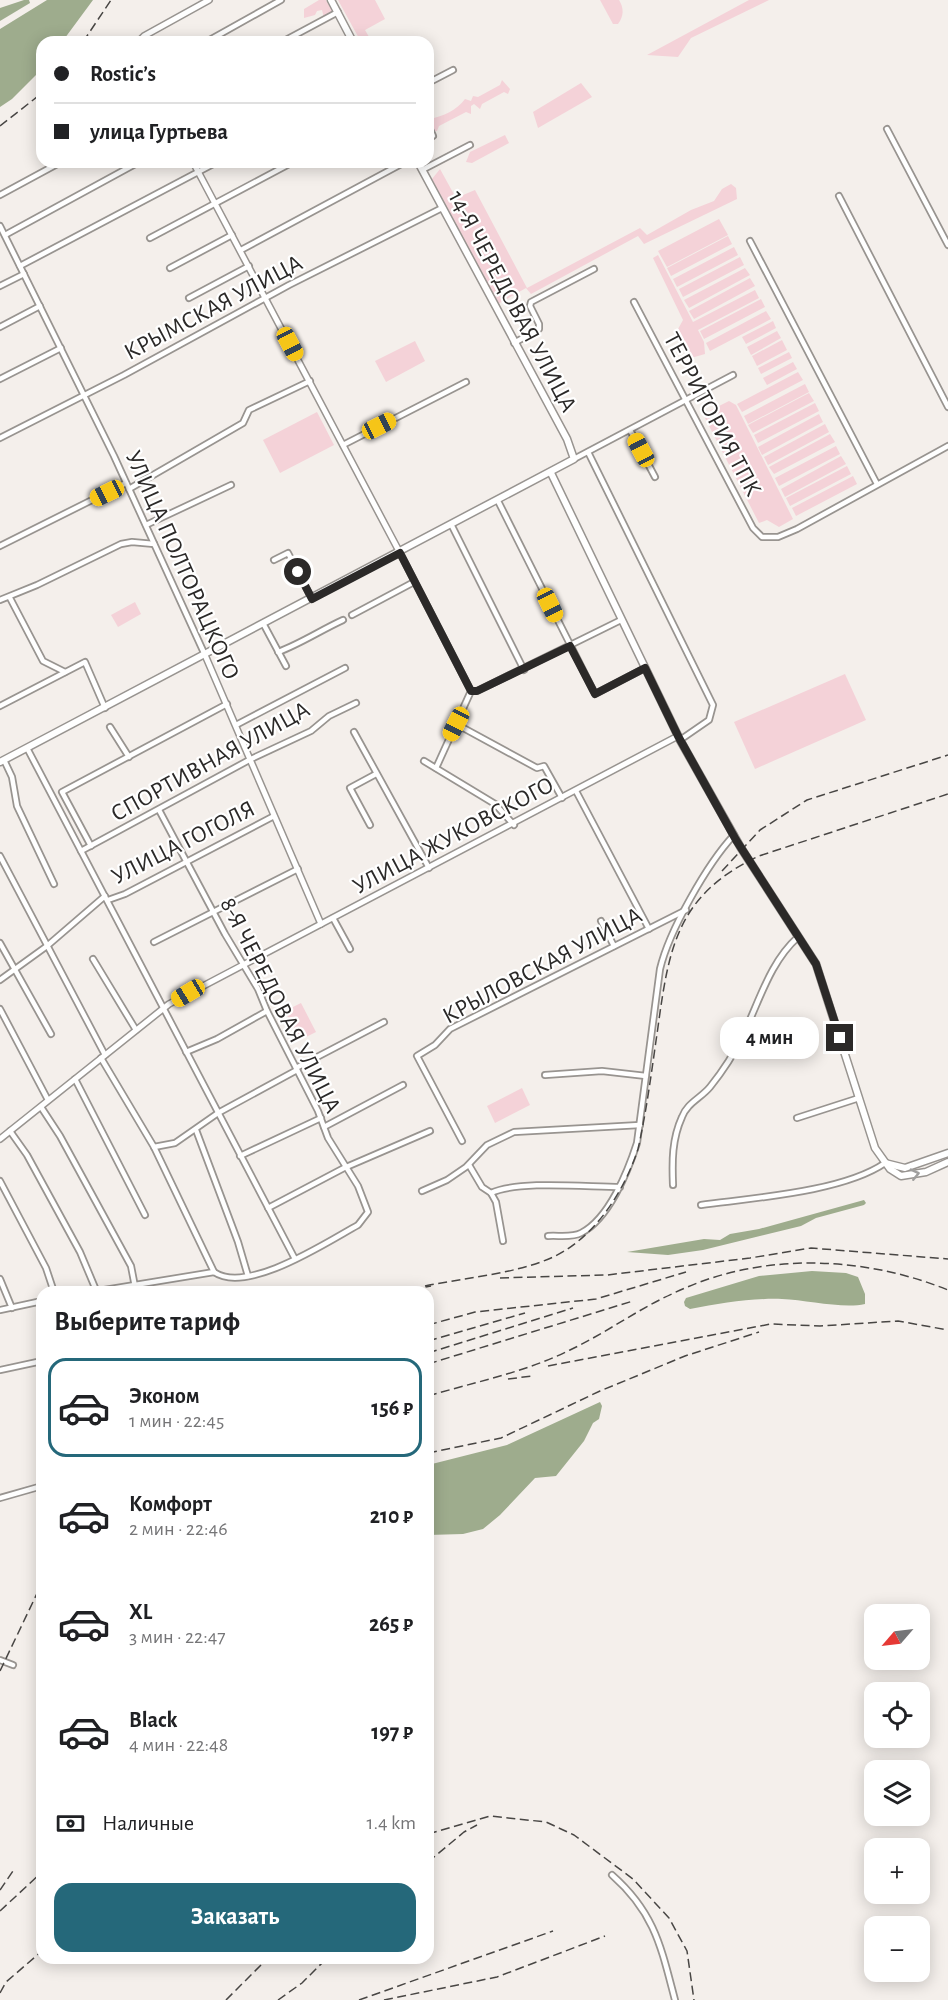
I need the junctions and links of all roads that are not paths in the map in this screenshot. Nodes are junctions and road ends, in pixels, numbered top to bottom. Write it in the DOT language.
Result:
graph roads {
  1 [pos="209,0"];
  2 [pos="281,0"];
  3 [pos="331,0"];
  4 [pos="338,12"];
  5 [pos="147,36"];
  6 [pos="217,36"];
  7 [pos="293,36"];
  8 [pos="351,36"];
  9 [pos="453,70"];
  10 [pos="434,80"];
  11 [pos="887,129"];
  12 [pos="470,145"];
  13 [pos="434,164"];
  14 [pos="50,168"];
  15 [pos="128,168"];
  16 [pos="196,168"];
  17 [pos="206,168"];
  18 [pos="282,168"];
  19 [pos="394,168"];
  20 [pos="426,168"];
  21 [pos="422,170"];
  22 [pos="198,172"];
  23 [pos="0,195"];
  24 [pos="840,196"];
  25 [pos="216,204"];
  26 [pos="442,208"];
  27 [pos="0,226"];
  28 [pos="5,235"];
  29 [pos="232,235"];
  30 [pos="150,238"];
  31 [pos="750,241"];
  32 [pos="8,243"];
  33 [pos="948,245"];
  34 [pos="0,247"];
  35 [pos="241,250"];
  36 [pos="20,266"];
  37 [pos="249,266"];
  38 [pos="170,268"];
  39 [pos="594,269"];
  40 [pos="24,274"];
  41 [pos="0,286"];
  42 [pos="189,298"];
  43 [pos="266,299"];
  44 [pos="634,302"];
  45 [pos="40,306"];
  46 [pos="0,327"];
  47 [pos="514,343"];
  48 [pos="61,348"];
  49 [pos="733,375"];
  50 [pos="0,379"];
  51 [pos="310,381"];
  52 [pos="466,382"];
  53 [pos="85,395"];
  54 [pos="685,400"];
  55 [pos="948,407"];
  56 [pos="630,430"];
  57 [pos="0,438"];
  58 [pos="343,445"];
  59 [pos="948,446"];
  60 [pos="588,452"];
  61 [pos="574,459"];
  62 [pos="551,473"];
  63 [pos="655,477"];
  64 [pos="877,484"];
  65 [pos="128,486"];
  66 [pos="231,486"];
  67 [pos="498,501"];
  68 [pos="146,525"];
  69 [pos="452,526"];
  70 [pos="154,544"];
  71 [pos="0,546"];
  72 [pos="400,553"];
  73 [pos="274,560"];
  74 [pos="414,582"];
  75 [pos="0,591"];
  76 [pos="10,598"];
  77 [pos="2,599"];
  78 [pos="312,599"];
  79 [pos="352,615"];
  80 [pos="343,620"];
  81 [pos="621,620"];
  82 [pos="264,624"];
  83 [pos="570,646"];
  84 [pos="278,652"];
  85 [pos="205,656"];
  86 [pos="286,666"];
  87 [pos="345,668"];
  88 [pos="645,668"];
  89 [pos="524,669"];
  90 [pos="66,673"];
  91 [pos="471,691"];
  92 [pos="356,702"];
  93 [pos="227,704"];
  94 [pos="0,706"];
  95 [pos="105,708"];
  96 [pos="456,724"];
  97 [pos="236,725"];
  98 [pos="110,727"];
  99 [pos="354,732"];
  100 [pos="679,738"];
  101 [pos="27,748"];
  102 [pos="129,757"];
  103 [pos="251,759"];
  104 [pos="2,761"];
  105 [pos="424,761"];
  106 [pos="436,768"];
  107 [pos="376,774"];
  108 [pos="576,791"];
  109 [pos="562,798"];
  110 [pos="159,810"];
  111 [pos="274,816"];
  112 [pos="370,825"];
  113 [pos="514,825"];
  114 [pos="734,835"];
  115 [pos="90,846"];
  116 [pos="81,851"];
  117 [pos="0,856"];
  118 [pos="186,861"];
  119 [pos="298,868"];
  120 [pos="429,868"];
  121 [pos="54,884"];
  122 [pos="107,898"];
  123 [pos="686,910"];
  124 [pos="213,911"];
  125 [pos="333,918"];
  126 [pos="601,921"];
  127 [pos="321,924"];
  128 [pos="649,929"];
  129 [pos="798,937"];
  130 [pos="154,942"];
  131 [pos="0,943"];
  132 [pos="47,946"];
  133 [pos="614,946"];
  134 [pos="350,949"];
  135 [pos="93,959"];
  136 [pos="243,963"];
  137 [pos="14,968"];
  138 [pos="0,980"];
  139 [pos="163,1008"];
  140 [pos="0,1009"];
  141 [pos="267,1011"];
  142 [pos="384,1022"];
  143 [pos="136,1030"];
  144 [pos="51,1034"];
  145 [pos="186,1052"];
  146 [pos="103,1056"];
  147 [pos="297,1069"];
  148 [pos="545,1075"];
  149 [pos="646,1076"];
  150 [pos="75,1079"];
  151 [pos="403,1085"];
  152 [pos="859,1098"];
  153 [pos="48,1100"];
  154 [pos="40,1107"];
  155 [pos="218,1113"];
  156 [pos="321,1118"];
  157 [pos="797,1118"];
  158 [pos="639,1125"];
  159 [pos="324,1127"];
  160 [pos="196,1130"];
  161 [pos="10,1131"];
  162 [pos="430,1131"];
  163 [pos="0,1139"];
  164 [pos="462,1141"];
  165 [pos="154,1147"];
  166 [pos="948,1153"];
  167 [pos="240,1156"];
  168 [pos="885,1162"];
  169 [pos="948,1162"];
  170 [pos="469,1164"];
  171 [pos="344,1168"];
  172 [pos="0,1181"];
  173 [pos="673,1185"];
  174 [pos="620,1187"];
  175 [pos="422,1191"];
  176 [pos="491,1193"];
  177 [pos="700,1205"];
  178 [pos="268,1208"];
  179 [pos="145,1215"];
  180 [pos="548,1236"];
  181 [pos="503,1240"];
  182 [pos="295,1258"];
  183 [pos="214,1272"];
  184 [pos="248,1276"];
  185 [pos="0,1279"];
  186 [pos="135,1285"];
  187 [pos="52,1286"];
  188 [pos="92,1286"];
  189 [pos="128,1286"];
  190 [pos="36,1302"];
  191 [pos="12,1308"];
  192 [pos="0,1310"];
  193 [pos="36,1362"];
  194 [pos="0,1370"];
  195 [pos="36,1488"];
  196 [pos="0,1498"];
  197 [pos="0,1660"];
  198 [pos="13,1665"];
  199 [pos="612,1875"];
  200 [pos="675,2000"];
  1 -- 5 [label="street"];
  2 -- 6 [label="street"];
  3 -- 4 [label="main road"];
  4 -- 7 [label="street"];
  4 -- 8 [label="main road"];
  9 -- 10 [label="street"];
  11 -- 33 [label="street"];
  12 -- 13 [label="street"];
  14 -- 23 [label="street"];
  15 -- 28 [label="street"];
  16 -- 22 [label="street"];
  17 -- 22 [label="street"];
  18 -- 25 [label="street"];
  19 -- 35 [label="street"];
  20 -- 21 [label="street"];
  21 -- 26 [label="main road, 14-Я ЧЕРЕДОВАЯ УЛИЦА"];
  22 -- 25 [label="street"];
  22 -- 36 [label="street"];
  24 -- 55 [label="street"];
  25 -- 29 [label="street"];
  25 -- 30 [label="street"];
  26 -- 43 [label="street, КРЫМСКАЯ УЛИЦА"];
  26 -- 47 [label="main road, 14-Я ЧЕРЕДОВАЯ УЛИЦА"];
  27 -- 28 [label="street, УЛИЦА ПОЛТОРАЦКОГО"];
  28 -- 32 [label="street, УЛИЦА ПОЛТОРАЦКОГО"];
  29 -- 35 [label="street"];
  29 -- 38 [label="street"];
  31 -- 64 [label="street"];
  32 -- 34 [label="street"];
  32 -- 36 [label="street, УЛИЦА ПОЛТОРАЦКОГО"];
  35 -- 37 [label="street"];
  36 -- 40 [label="street, УЛИЦА ПОЛТОРАЦКОГО"];
  37 -- 42 [label="street"];
  37 -- 43 [label="street"];
  39 -- 47 [label="street"];
  40 -- 41 [label="street"];
  40 -- 45 [label="street, УЛИЦА ПОЛТОРАЦКОГО"];
  43 -- 51 [label="street"];
  43 -- 53 [label="street, КРЫМСКАЯ УЛИЦА"];
  44 -- 54 [label="street, ТЕРРИТОРИЯ ТПК"];
  45 -- 46 [label="street"];
  45 -- 48 [label="street, УЛИЦА ПОЛТОРАЦКОГО"];
  47 -- 61 [label="main road, 14-Я ЧЕРЕДОВАЯ УЛИЦА"];
  48 -- 50 [label="street"];
  48 -- 53 [label="street, УЛИЦА ПОЛТОРАЦКОГО"];
  49 -- 54 [label="street"];
  51 -- 58 [label="street"];
  51 -- 65 [label="street"];
  52 -- 58 [label="street"];
  53 -- 57 [label="street, КРЫМСКАЯ УЛИЦА"];
  53 -- 65 [label="street, УЛИЦА ПОЛТОРАЦКОГО"];
  54 -- 56 [label="street"];
  54 -- 64 [label="street, ТЕРРИТОРИЯ ТПК"];
  56 -- 60 [label="street"];
  56 -- 63 [label="street"];
  58 -- 72 [label="street"];
  59 -- 64 [label="street"];
  60 -- 61 [label="street"];
  60 -- 100 [label="street, УЛИЦА ЖУКОВСКОГО"];
  61 -- 62 [label="main road"];
  62 -- 67 [label="main road"];
  62 -- 81 [label="main road"];
  65 -- 68 [label="street, УЛИЦА ПОЛТОРАЦКОГО"];
  65 -- 71 [label="street"];
  66 -- 68 [label="street"];
  67 -- 69 [label="main road"];
  67 -- 83 [label="street"];
  68 -- 70 [label="street, УЛИЦА ПОЛТОРАЦКОГО"];
  69 -- 72 [label="main road"];
  69 -- 89 [label="street"];
  70 -- 76 [label="street"];
  70 -- 85 [label="street, УЛИЦА ПОЛТОРАЦКОГО"];
  72 -- 74 [label="street"];
  72 -- 78 [label="main road"];
  73 -- 78 [label="street"];
  74 -- 79 [label="street"];
  74 -- 91 [label="street"];
  75 -- 77 [label="street"];
  76 -- 77 [label="street"];
  76 -- 90 [label="street"];
  78 -- 82 [label="main road"];
  80 -- 84 [label="street"];
  81 -- 83 [label="street"];
  81 -- 88 [label="main road"];
  82 -- 84 [label="street"];
  82 -- 85 [label="main road"];
  83 -- 88 [label="street"];
  83 -- 89 [label="street"];
  84 -- 86 [label="street"];
  85 -- 93 [label="street, УЛИЦА ПОЛТОРАЦКОГО"];
  85 -- 95 [label="main road"];
  87 -- 97 [label="street"];
  88 -- 100 [label="main road"];
  89 -- 91 [label="street"];
  90 -- 94 [label="street"];
  90 -- 95 [label="street"];
  91 -- 96 [label="street"];
  92 -- 103 [label="street, СПОРТИВНАЯ УЛИЦА"];
  93 -- 97 [label="street, УЛИЦА ПОЛТОРАЦКОГО"];
  93 -- 102 [label="street"];
  95 -- 101 [label="main road"];
  96 -- 106 [label="street"];
  96 -- 109 [label="street"];
  97 -- 103 [label="street, УЛИЦА ПОЛТОРАЦКОГО"];
  98 -- 102 [label="street"];
  99 -- 107 [label="street"];
  100 -- 108 [label="street, УЛИЦА ЖУКОВСКОГО"];
  100 -- 114 [label="main road"];
  101 -- 104 [label="main road"];
  101 -- 116 [label="street"];
  102 -- 115 [label="street"];
  103 -- 110 [label="street, СПОРТИВНАЯ УЛИЦА"];
  103 -- 111 [label="street, УЛИЦА ПОЛТОРАЦКОГО"];
  104 -- 121 [label="street"];
  105 -- 106 [label="street"];
  106 -- 113 [label="street"];
  107 -- 112 [label="street"];
  107 -- 120 [label="street"];
  108 -- 109 [label="street, УЛИЦА ЖУКОВСКОГО"];
  108 -- 128 [label="street"];
  109 -- 113 [label="street, УЛИЦА ЖУКОВСКОГО"];
  110 -- 115 [label="street, СПОРТИВНАЯ УЛИЦА"];
  110 -- 118 [label="street, 8-Я ЧЕРЕДОВАЯ УЛИЦА"];
  111 -- 118 [label="street, УЛИЦА ГОГОЛЯ"];
  111 -- 119 [label="street, УЛИЦА ПОЛТОРАЦКОГО"];
  113 -- 120 [label="street, УЛИЦА ЖУКОВСКОГО"];
  114 -- 123 [label="street"];
  114 -- 129 [label="main road"];
  115 -- 116 [label="street, СПОРТИВНАЯ УЛИЦА"];
  116 -- 122 [label="street"];
  117 -- 132 [label="street"];
  118 -- 122 [label="street, УЛИЦА ГОГОЛЯ"];
  118 -- 124 [label="street, 8-Я ЧЕРЕДОВАЯ УЛИЦА"];
  119 -- 124 [label="street"];
  119 -- 127 [label="street, УЛИЦА ПОЛТОРАЦКОГО"];
  120 -- 125 [label="street, УЛИЦА ЖУКОВСКОГО"];
  122 -- 132 [label="street, УЛИЦА ГОГОЛЯ"];
  122 -- 139 [label="street"];
  123 -- 128 [label="street, КРЫЛОВСКАЯ УЛИЦА"];
  123 -- 149 [label="street"];
  124 -- 130 [label="street"];
  124 -- 136 [label="street, 8-Я ЧЕРЕДОВАЯ УЛИЦА"];
  125 -- 127 [label="street, УЛИЦА ЖУКОВСКОГО"];
  125 -- 134 [label="street"];
  126 -- 133 [label="street"];
  127 -- 136 [label="street, УЛИЦА ЖУКОВСКОГО"];
  128 -- 133 [label="street, КРЫЛОВСКАЯ УЛИЦА"];
  129 -- 152 [label="main road"];
  129 -- 173 [label="street"];
  131 -- 137 [label="street"];
  132 -- 137 [label="street, УЛИЦА ГОГОЛЯ"];
  132 -- 146 [label="street"];
  133 -- 164 [label="street, КРЫЛОВСКАЯ УЛИЦА"];
  135 -- 143 [label="street"];
  136 -- 139 [label="street, УЛИЦА ЖУКОВСКОГО"];
  136 -- 141 [label="street, 8-Я ЧЕРЕДОВАЯ УЛИЦА"];
  137 -- 138 [label="street, УЛИЦА ГОГОЛЯ"];
  137 -- 144 [label="street"];
  139 -- 143 [label="street, УЛИЦА ЖУКОВСКОГО"];
  139 -- 145 [label="street"];
  140 -- 153 [label="street"];
  141 -- 145 [label="street"];
  141 -- 147 [label="street, 8-Я ЧЕРЕДОВАЯ УЛИЦА"];
  142 -- 147 [label="street"];
  143 -- 146 [label="street, УЛИЦА ЖУКОВСКОГО"];
  145 -- 155 [label="street"];
  146 -- 150 [label="street, УЛИЦА ЖУКОВСКОГО"];
  146 -- 165 [label="street"];
  147 -- 155 [label="street"];
  147 -- 156 [label="street, 8-Я ЧЕРЕДОВАЯ УЛИЦА"];
  148 -- 149 [label="street"];
  149 -- 158 [label="street"];
  150 -- 153 [label="street, УЛИЦА ЖУКОВСКОГО"];
  150 -- 179 [label="street"];
  151 -- 159 [label="street"];
  152 -- 157 [label="street"];
  152 -- 168 [label="main road"];
  153 -- 154 [label="street, УЛИЦА ЖУКОВСКОГО"];
  154 -- 161 [label="street, УЛИЦА ЖУКОВСКОГО"];
  154 -- 186 [label="street"];
  155 -- 160 [label="street"];
  155 -- 167 [label="street"];
  156 -- 159 [label="street, 8-Я ЧЕРЕДОВАЯ УЛИЦА"];
  156 -- 167 [label="street"];
  158 -- 170 [label="street"];
  158 -- 174 [label="street"];
  159 -- 171 [label="street, 8-Я ЧЕРЕДОВАЯ УЛИЦА"];
  160 -- 165 [label="street"];
  160 -- 184 [label="street"];
  161 -- 163 [label="street, УЛИЦА ЖУКОВСКОГО"];
  161 -- 188 [label="street"];
  162 -- 171 [label="street"];
  165 -- 183 [label="street"];
  166 -- 168 [label="main road"];
  167 -- 178 [label="street"];
  168 -- 169 [label="main road, one-way"];
  168 -- 177 [label="street"];
  170 -- 175 [label="street"];
  170 -- 176 [label="street"];
  171 -- 178 [label="street"];
  171 -- 182 [label="street, 8-Я ЧЕРЕДОВАЯ УЛИЦА"];
  172 -- 187 [label="street"];
  174 -- 176 [label="street"];
  174 -- 180 [label="street"];
  176 -- 181 [label="street"];
  178 -- 182 [label="street"];
  182 -- 184 [label="street"];
  183 -- 184 [label="street"];
  183 -- 186 [label="street"];
  185 -- 191 [label="street"];
  186 -- 189 [label="street"];
  190 -- 191 [label="street"];
  191 -- 192 [label="street"];
  193 -- 194 [label="street"];
  195 -- 196 [label="street"];
  197 -- 198 [label="street"];
  199 -- 200 [label="street"];
}
